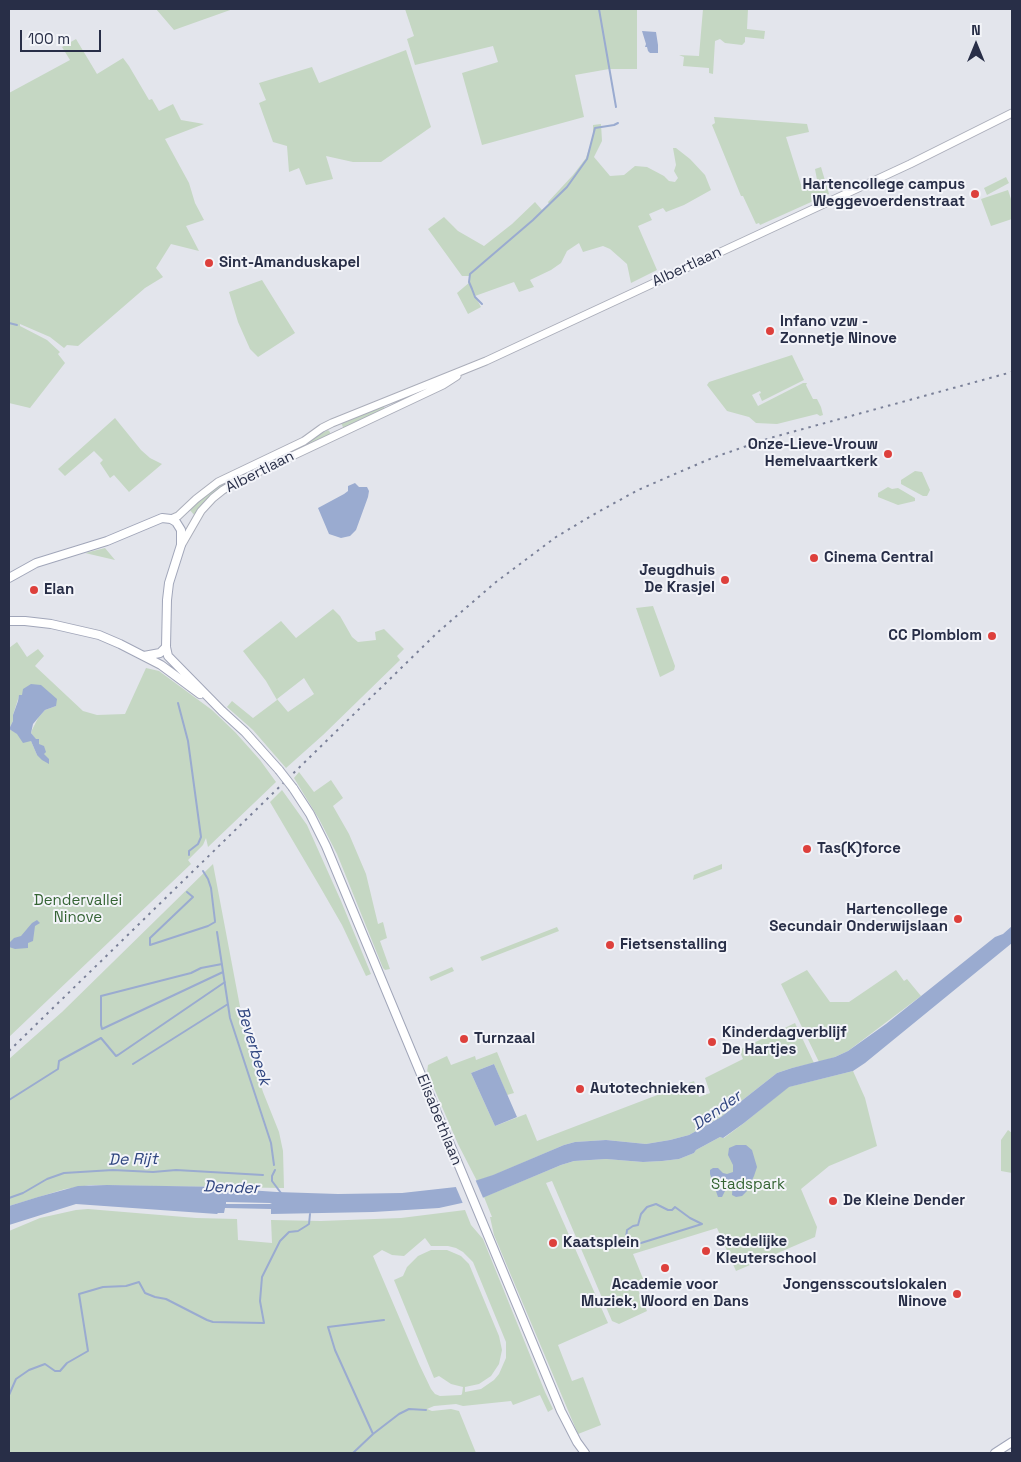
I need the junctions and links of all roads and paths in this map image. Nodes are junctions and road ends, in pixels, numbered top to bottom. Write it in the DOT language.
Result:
graph roads {
  1 [pos="1012,113"];
  2 [pos="465,370"];
  3 [pos="332,423"];
  4 [pos="333,436"];
  5 [pos="171,519"];
  6 [pos="181,545"];
  7 [pos="9,578"];
  8 [pos="9,621"];
  9 [pos="166,647"];
  10 [pos="144,656"];
  11 [pos="222,711"];
  12 [pos="1012,1442"];
  13 [pos="585,1453"];
  14 [pos="995,1453"];
  1 -- 2 [label="main road, Albertlaan"];
  2 -- 3 [label="main road, Albertlaan"];
  2 -- 4 [label="main road, Albertlaan"];
  3 -- 4 [label="main road"];
  3 -- 5 [label="main road, Albertlaan"];
  4 -- 6 [label="main road, Albertlaan"];
  5 -- 6 [label="main road"];
  5 -- 7 [label="main road, Albertlaan"];
  6 -- 9 [label="main road, Albertlaan"];
  8 -- 10 [label="main road"];
  9 -- 10 [label="main road"];
  9 -- 11 [label="main road"];
  10 -- 11 [label="main road"];
  11 -- 13 [label="main road, Elisabethlaan, bridge"];
  12 -- 14 [label="main road"];
}
